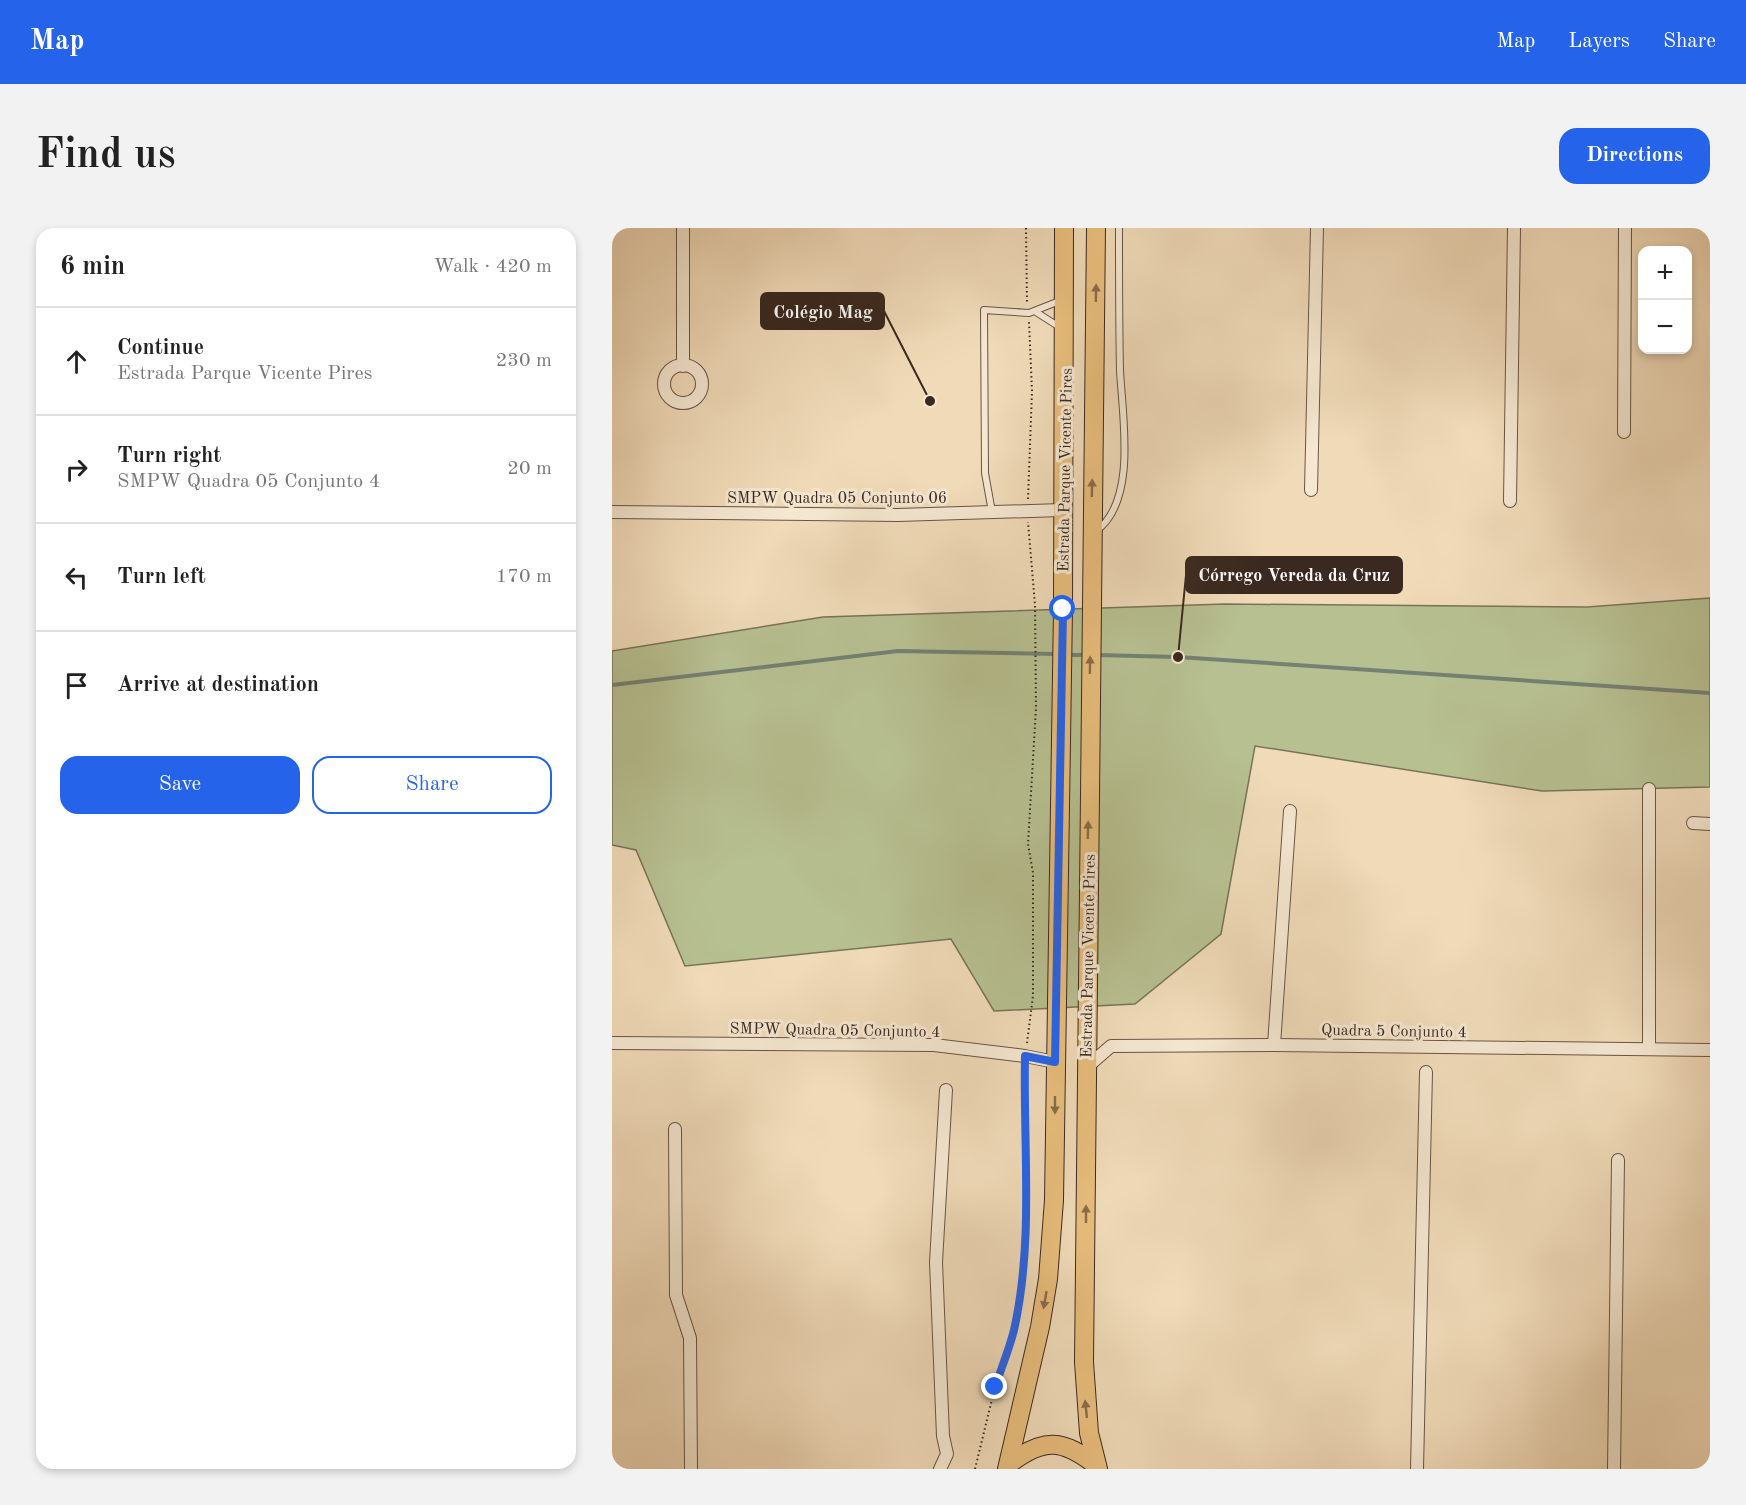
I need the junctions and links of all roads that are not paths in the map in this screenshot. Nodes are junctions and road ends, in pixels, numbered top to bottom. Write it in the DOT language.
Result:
graph roads {
  1 [pos="683,228"];
  2 [pos="1064,228"];
  3 [pos="1096,228"];
  4 [pos="1119,228"];
  5 [pos="1317,228"];
  6 [pos="1514,228"];
  7 [pos="1625,228"];
  8 [pos="1064,299"];
  9 [pos="1033,313"];
  10 [pos="1066,331"];
  11 [pos="683,366"];
  12 [pos="1624,432"];
  13 [pos="1311,490"];
  14 [pos="1510,501"];
  15 [pos="1062,510"];
  16 [pos="612,512"];
  17 [pos="993,513"];
  18 [pos="1091,534"];
  19 [pos="1649,789"];
  20 [pos="1290,811"];
  21 [pos="1693,823"];
  22 [pos="1710,824"];
  23 [pos="612,1042"];
  24 [pos="1274,1045"];
  25 [pos="1649,1049"];
  26 [pos="1710,1050"];
  27 [pos="1055,1062"];
  28 [pos="1086,1068"];
  29 [pos="1426,1072"];
  30 [pos="946,1090"];
  31 [pos="675,1129"];
  32 [pos="1618,1160"];
  33 [pos="1008,1466"];
  34 [pos="1098,1468"];
  35 [pos="691,1469"];
  36 [pos="940,1469"];
  37 [pos="1418,1469"];
  38 [pos="1614,1469"];
  1 -- 11 [label="street"];
  2 -- 8 [label="main road, Estrada Parque Vicente Pires"];
  18 -- 3 [label="main road, Estrada Parque Vicente Pires, one-way"];
  4 -- 18 [label="lane"];
  5 -- 13 [label="street"];
  6 -- 14 [label="street"];
  7 -- 12 [label="street"];
  8 -- 9 [label="lane"];
  8 -- 10 [label="main road, Estrada Parque Vicente Pires"];
  9 -- 10 [label="lane"];
  9 -- 17 [label="lane"];
  10 -- 15 [label="main road, Estrada Parque Vicente Pires"];
  11 -- 11 [label="street"];
  15 -- 17 [label="street, SMPW Quadra 05 Conjunto 06"];
  15 -- 27 [label="main road, Estrada Parque Vicente Pires"];
  16 -- 17 [label="street, SMPW Quadra 05 Conjunto 06"];
  28 -- 18 [label="main road, Estrada Parque Vicente Pires, one-way"];
  19 -- 25 [label="street"];
  20 -- 24 [label="street"];
  21 -- 22 [label="street"];
  23 -- 27 [label="street, SMPW Quadra 05 Conjunto 4"];
  24 -- 25 [label="street, Quadra 5 Conjunto 4"];
  24 -- 28 [label="street, Quadra 5 Conjunto 4"];
  25 -- 26 [label="street, Quadra 5 Conjunto 4"];
  27 -- 33 [label="main road, Estrada Parque Vicente Pires, one-way"];
  34 -- 28 [label="main road, Estrada Parque Vicente Pires, one-way"];
  29 -- 37 [label="street"];
  30 -- 36 [label="street"];
  31 -- 35 [label="street"];
  32 -- 38 [label="street"];
  33 -- 34 [label="main road"];
}
